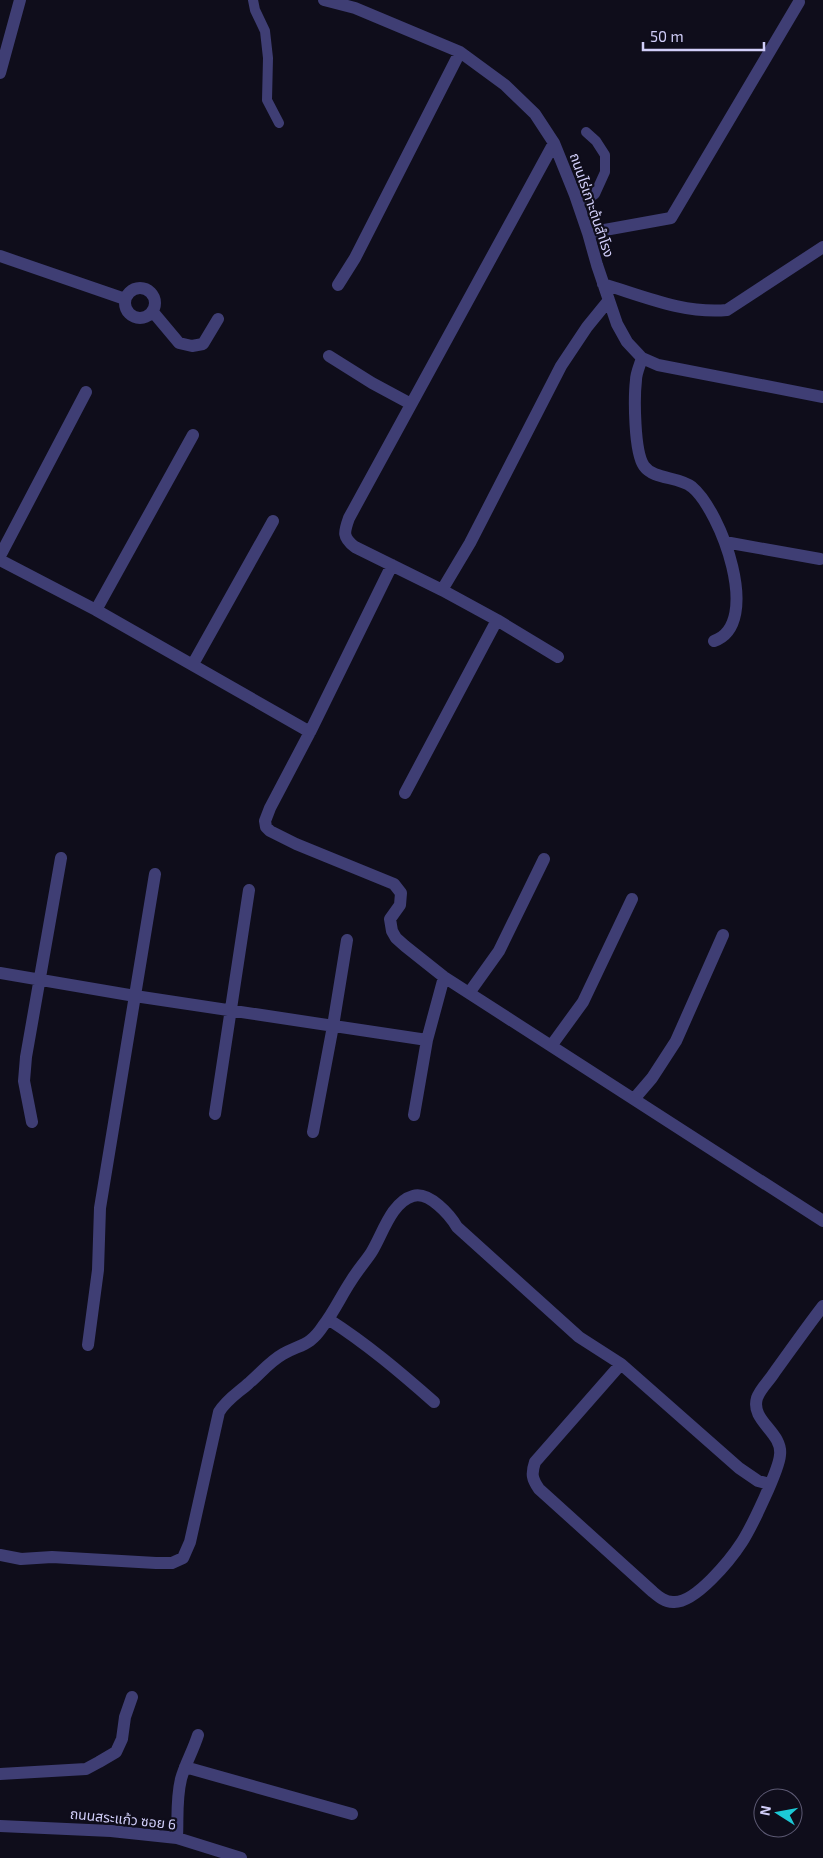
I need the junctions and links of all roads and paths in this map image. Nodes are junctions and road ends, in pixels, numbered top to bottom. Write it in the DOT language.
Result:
graph roads {
  1 [pos="20,0"];
  2 [pos="253,0"];
  3 [pos="324,0"];
  4 [pos="800,2"];
  5 [pos="460,52"];
  6 [pos="0,73"];
  7 [pos="279,122"];
  8 [pos="586,132"];
  9 [pos="554,143"];
  10 [pos="579,206"];
  11 [pos="588,234"];
  12 [pos="823,247"];
  13 [pos="0,256"];
  14 [pos="603,284"];
  15 [pos="338,285"];
  16 [pos="125,299"];
  17 [pos="609,300"];
  18 [pos="152,312"];
  19 [pos="218,319"];
  20 [pos="329,356"];
  21 [pos="642,358"];
  22 [pos="86,392"];
  23 [pos="823,397"];
  24 [pos="411,404"];
  25 [pos="193,435"];
  26 [pos="273,521"];
  27 [pos="725,542"];
  28 [pos="0,556"];
  29 [pos="0,560"];
  30 [pos="820,560"];
  31 [pos="392,565"];
  32 [pos="442,590"];
  33 [pos="96,610"];
  34 [pos="497,620"];
  35 [pos="714,641"];
  36 [pos="558,657"];
  37 [pos="192,664"];
  38 [pos="310,732"];
  39 [pos="404,793"];
  40 [pos="61,858"];
  41 [pos="544,859"];
  42 [pos="155,874"];
  43 [pos="249,890"];
  44 [pos="632,899"];
  45 [pos="723,935"];
  46 [pos="346,940"];
  47 [pos="0,973"];
  48 [pos="444,976"];
  49 [pos="40,980"];
  50 [pos="469,993"];
  51 [pos="135,996"];
  52 [pos="231,1010"];
  53 [pos="333,1026"];
  54 [pos="427,1040"];
  55 [pos="551,1046"];
  56 [pos="634,1099"];
  57 [pos="215,1114"];
  58 [pos="414,1115"];
  59 [pos="32,1122"];
  60 [pos="313,1132"];
  61 [pos="823,1222"];
  62 [pos="823,1306"];
  63 [pos="328,1319"];
  64 [pos="88,1345"];
  65 [pos="621,1364"];
  66 [pos="434,1402"];
  67 [pos="770,1484"];
  68 [pos="0,1555"];
  69 [pos="132,1697"];
  70 [pos="198,1735"];
  71 [pos="185,1767"];
  72 [pos="0,1774"];
  73 [pos="352,1814"];
  74 [pos="0,1826"];
  75 [pos="177,1838"];
  76 [pos="241,1858"];
  1 -- 6 [label="street"];
  2 -- 7 [label="lane"];
  3 -- 5 [label="street, ถนนไร่เกาะต้นสำโรง"];
  4 -- 11 [label="street"];
  5 -- 9 [label="street, ถนนไร่เกาะต้นสำโรง"];
  5 -- 15 [label="street"];
  8 -- 10 [label="lane"];
  9 -- 10 [label="street, ถนนไร่เกาะต้นสำโรง"];
  9 -- 24 [label="street"];
  10 -- 11 [label="street, ถนนไร่เกาะต้นสำโรง"];
  11 -- 14 [label="street, ถนนไร่เกาะต้นสำโรง"];
  12 -- 14 [label="street"];
  13 -- 16 [label="street"];
  14 -- 17 [label="street, ถนนไร่เกาะต้นสำโรง"];
  16 -- 18 [label="street"];
  16 -- 18 [label="street"];
  17 -- 21 [label="street, ถนนไร่เกาะต้นสำโรง"];
  17 -- 32 [label="street"];
  18 -- 19 [label="street"];
  20 -- 24 [label="street"];
  21 -- 23 [label="street, ถนนไร่เกาะต้นสำโรง"];
  21 -- 27 [label="street"];
  22 -- 28 [label="street"];
  24 -- 31 [label="street"];
  25 -- 33 [label="street"];
  26 -- 37 [label="street"];
  27 -- 30 [label="street"];
  27 -- 35 [label="street"];
  29 -- 33 [label="street"];
  31 -- 32 [label="street"];
  31 -- 38 [label="street"];
  32 -- 34 [label="street"];
  33 -- 37 [label="street"];
  34 -- 36 [label="street"];
  34 -- 39 [label="street"];
  37 -- 38 [label="street"];
  38 -- 48 [label="street"];
  40 -- 49 [label="street"];
  41 -- 50 [label="street"];
  42 -- 51 [label="street"];
  43 -- 52 [label="street"];
  44 -- 55 [label="street"];
  45 -- 56 [label="street"];
  46 -- 53 [label="street"];
  47 -- 49 [label="street"];
  48 -- 50 [label="street"];
  48 -- 54 [label="street"];
  49 -- 51 [label="street"];
  49 -- 59 [label="street"];
  50 -- 55 [label="street"];
  51 -- 52 [label="street"];
  51 -- 64 [label="street"];
  52 -- 53 [label="street"];
  52 -- 57 [label="street"];
  53 -- 54 [label="street"];
  53 -- 60 [label="street"];
  54 -- 58 [label="street"];
  55 -- 56 [label="street"];
  56 -- 61 [label="street"];
  62 -- 67 [label="street"];
  63 -- 65 [label="street"];
  63 -- 66 [label="street"];
  63 -- 68 [label="street"];
  65 -- 67 [label="street"];
  65 -- 67 [label="street"];
  69 -- 72 [label="street"];
  70 -- 71 [label="street"];
  71 -- 73 [label="street"];
  71 -- 75 [label="street"];
  74 -- 75 [label="street, ถนนสระแก้ว ซอย 6"];
  75 -- 76 [label="street, ถนนสระแก้ว ซอย 6"];
}
